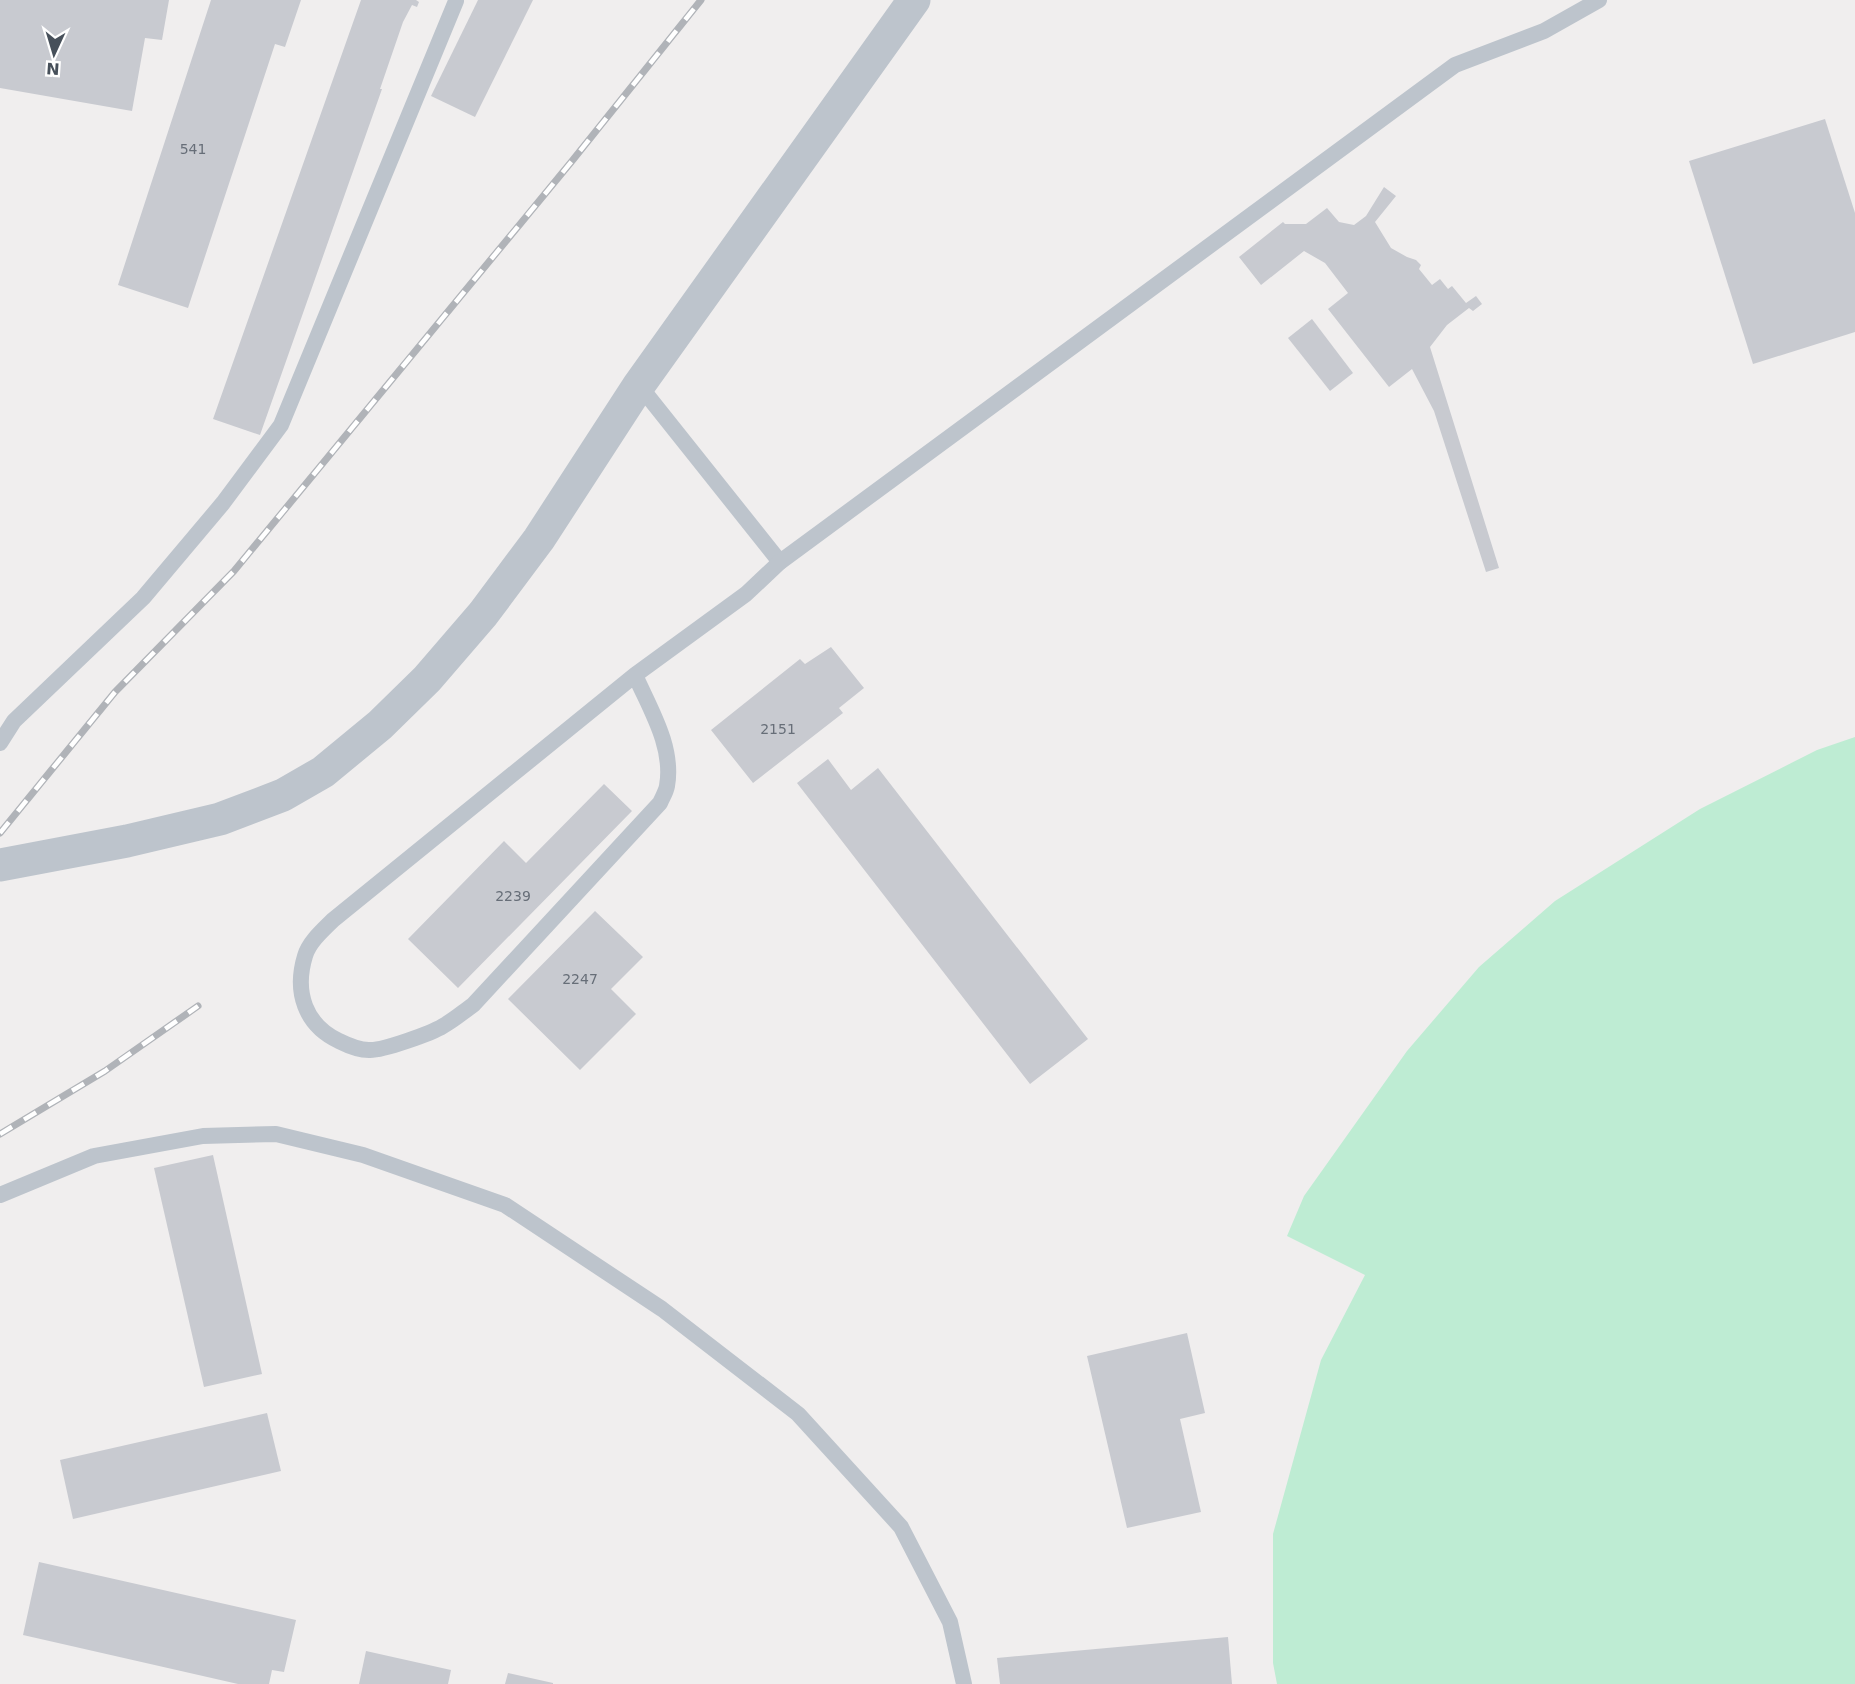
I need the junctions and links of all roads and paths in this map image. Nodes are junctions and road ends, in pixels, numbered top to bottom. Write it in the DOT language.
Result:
graph roads {
  1 [pos="914,0"];
  2 [pos="1599,0"];
  3 [pos="456,1"];
  4 [pos="639,385"];
  5 [pos="780,562"];
  6 [pos="635,675"];
  7 [pos="0,743"];
  8 [pos="0,865"];
  9 [pos="0,1195"];
  10 [pos="964,1684"];
  1 -- 4 [label="street"];
  2 -- 5 [label="lane"];
  3 -- 7 [label="lane"];
  4 -- 5 [label="lane"];
  4 -- 8 [label="street"];
  5 -- 6 [label="lane"];
  6 -- 6 [label="lane"];
  9 -- 10 [label="lane"];
}
